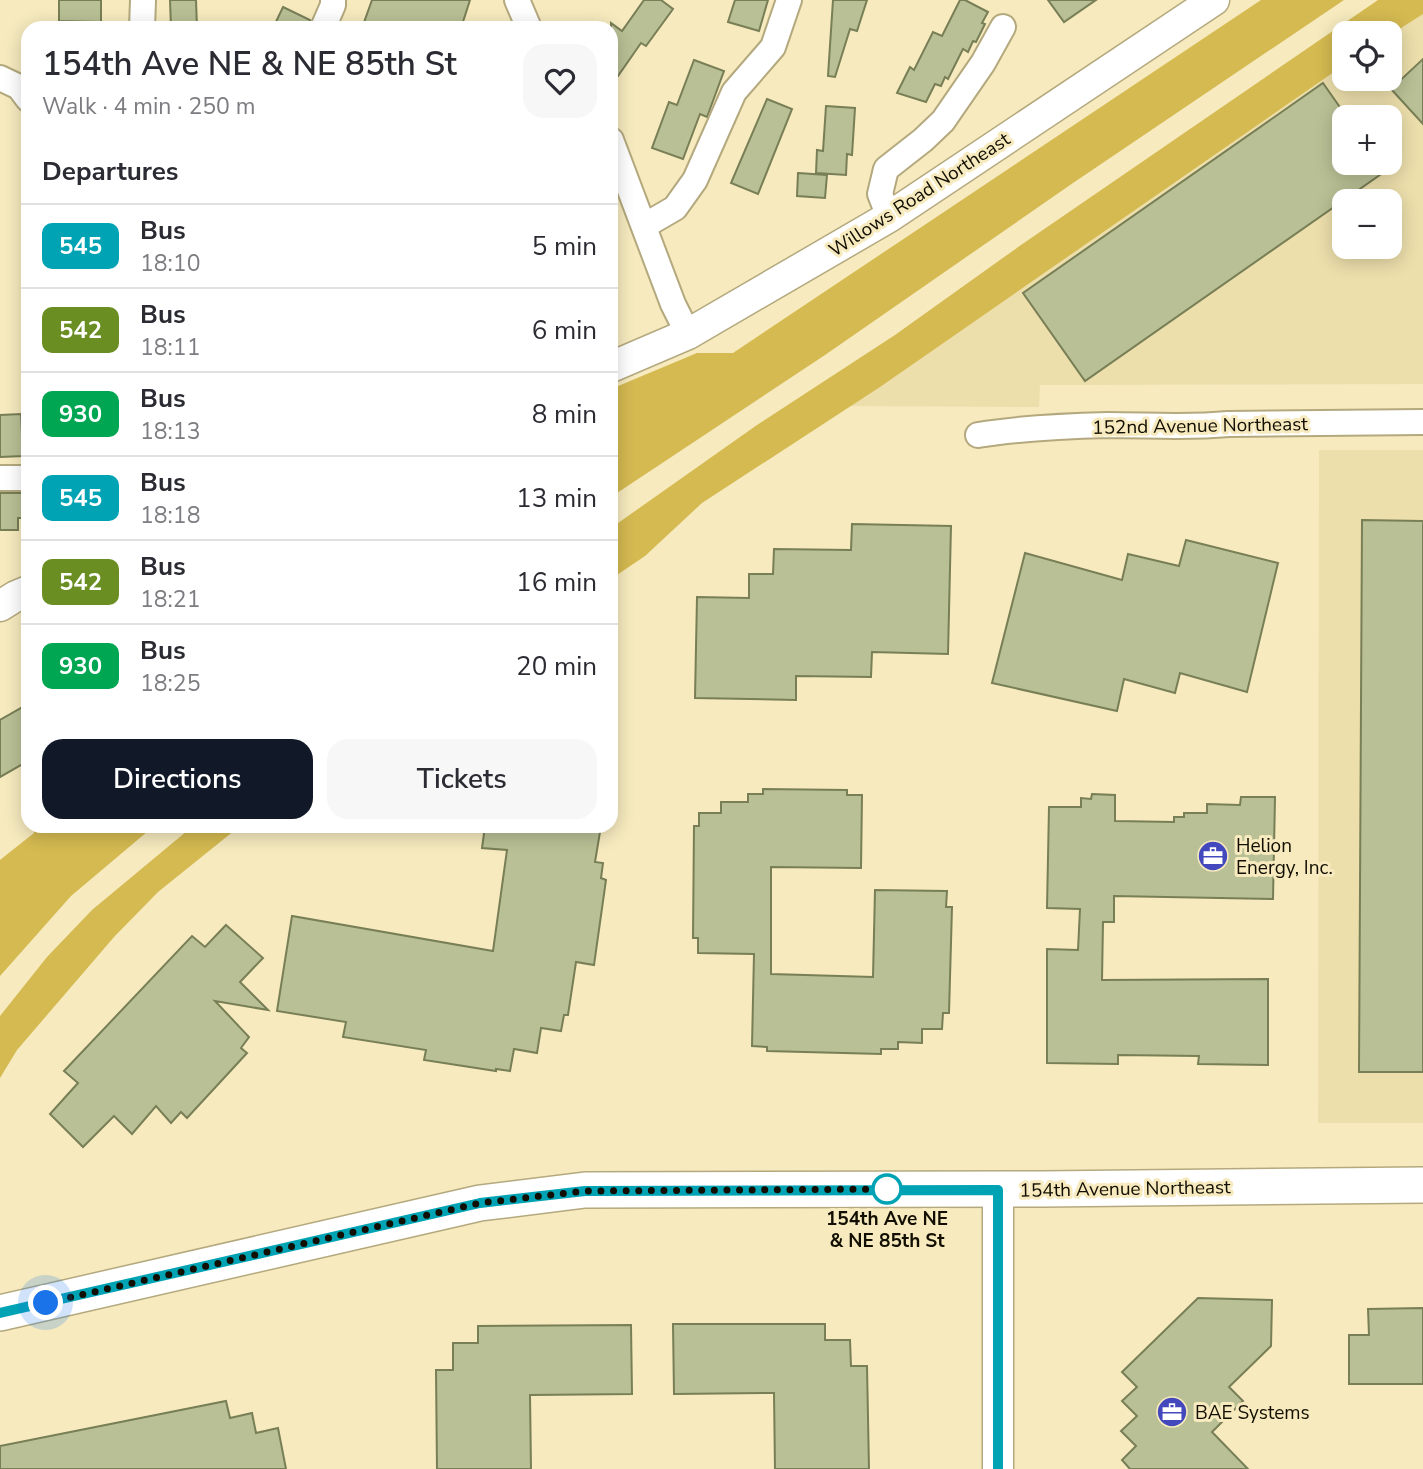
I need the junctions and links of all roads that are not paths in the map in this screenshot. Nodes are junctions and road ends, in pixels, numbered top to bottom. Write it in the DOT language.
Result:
graph roads {
  1 [pos="143,0"];
  2 [pos="333,0"];
  3 [pos="517,0"];
  4 [pos="789,0"];
  5 [pos="1214,0"];
  6 [pos="142,21"];
  7 [pos="326,21"];
  8 [pos="526,21"];
  9 [pos="1003,27"];
  10 [pos="0,78"];
  11 [pos="21,90"];
  12 [pos="618,158"];
  13 [pos="889,217"];
  14 [pos="644,226"];
  15 [pos="688,334"];
  16 [pos="618,364"];
  17 [pos="1423,422"];
  18 [pos="978,435"];
  19 [pos="0,478"];
  20 [pos="21,478"];
  21 [pos="1423,1185"];
  22 [pos="998,1190"];
  23 [pos="0,1313"];
  24 [pos="998,1469"];
  1 -- 6 [label="street"];
  2 -- 7 [label="street"];
  3 -- 8 [label="street"];
  4 -- 14 [label="street"];
  5 -- 13 [label="street, Willows Road Northeast"];
  9 -- 13 [label="street"];
  10 -- 11 [label="street"];
  12 -- 14 [label="street"];
  13 -- 15 [label="street, Willows Road Northeast"];
  14 -- 15 [label="street"];
  15 -- 16 [label="street, Willows Road Northeast"];
  17 -- 18 [label="street, 152nd Avenue Northeast"];
  19 -- 20 [label="street"];
  21 -- 22 [label="main road, 154th Avenue Northeast"];
  22 -- 23 [label="main road, 154th Avenue Northeast"];
  22 -- 24 [label="street"];
}
